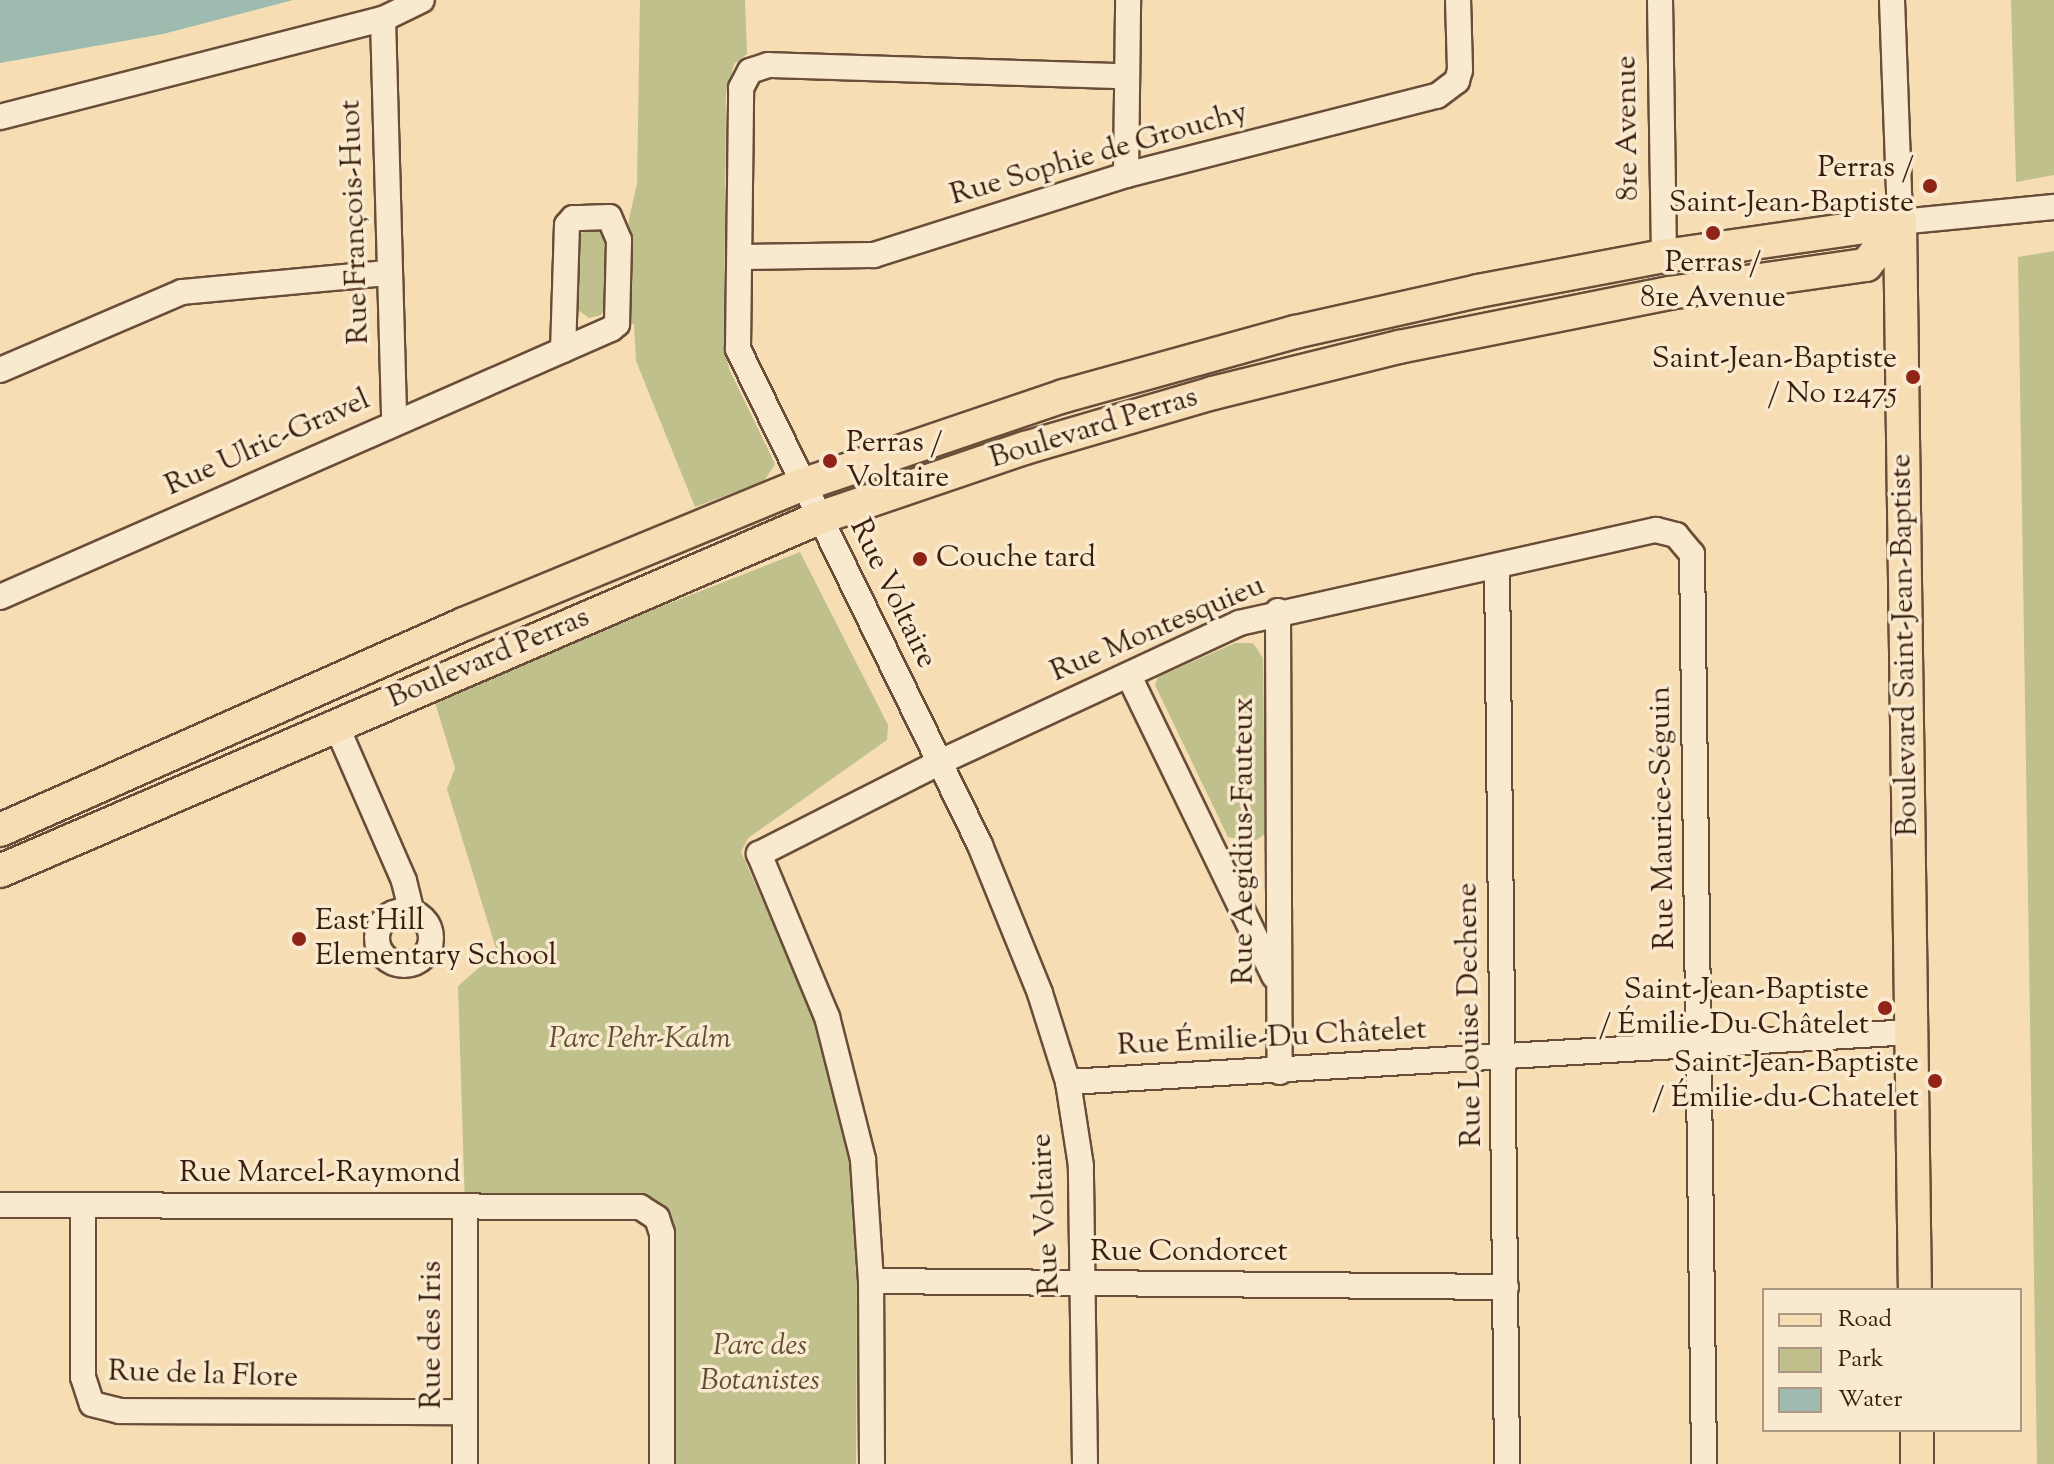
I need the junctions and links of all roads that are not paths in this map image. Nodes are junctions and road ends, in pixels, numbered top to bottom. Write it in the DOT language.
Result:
graph roads {
  1 [pos="422,0"];
  2 [pos="1128,0"];
  3 [pos="1458,0"];
  4 [pos="1660,0"];
  5 [pos="1892,0"];
  6 [pos="383,19"];
  7 [pos="1127,76"];
  8 [pos="0,117"];
  9 [pos="1126,175"];
  10 [pos="2054,207"];
  11 [pos="1900,222"];
  12 [pos="1664,256"];
  13 [pos="740,257"];
  14 [pos="388,273"];
  15 [pos="563,350"];
  16 [pos="0,370"];
  17 [pos="394,423"];
  18 [pos="802,485"];
  19 [pos="819,518"];
  20 [pos="1656,530"];
  21 [pos="1497,566"];
  22 [pos="0,597"];
  23 [pos="1278,611"];
  24 [pos="1129,676"];
  25 [pos="336,725"];
  26 [pos="940,762"];
  27 [pos="0,830"];
  28 [pos="0,871"];
  29 [pos="412,912"];
  30 [pos="1276,982"];
  31 [pos="1911,1032"];
  32 [pos="1700,1043"];
  33 [pos="1503,1059"];
  34 [pos="1280,1072"];
  35 [pos="1068,1082"];
  36 [pos="0,1205"];
  37 [pos="83,1205"];
  38 [pos="465,1207"];
  39 [pos="871,1281"];
  40 [pos="1085,1284"];
  41 [pos="1506,1287"];
  42 [pos="1915,1288"];
  43 [pos="464,1412"];
  44 [pos="1917,1432"];
  45 [pos="465,1464"];
  46 [pos="662,1464"];
  47 [pos="872,1464"];
  48 [pos="1085,1464"];
  49 [pos="1507,1464"];
  50 [pos="1704,1464"];
  51 [pos="1917,1464"];
  1 -- 6 [label="street"];
  2 -- 7 [label="street"];
  3 -- 9 [label="street, Rue Sophie de Grouchy"];
  4 -- 12 [label="street, 81e Avenue"];
  5 -- 11 [label="street, Boulevard Saint-Jean-Baptiste"];
  6 -- 8 [label="street"];
  6 -- 14 [label="street, Rue François-Huot"];
  7 -- 9 [label="street"];
  7 -- 13 [label="street, Rue Voltaire"];
  9 -- 13 [label="street, Rue Sophie de Grouchy"];
  10 -- 11 [label="street, Boulevard Perras"];
  11 -- 12 [label="main road, Boulevard Perras"];
  11 -- 19 [label="main road, Boulevard Perras"];
  11 -- 31 [label="main road, Boulevard Saint-Jean-Baptiste"];
  12 -- 18 [label="main road, Boulevard Perras"];
  13 -- 18 [label="street, Rue Voltaire"];
  14 -- 16 [label="street"];
  14 -- 17 [label="street, Rue François-Huot"];
  15 -- 15 [label="street, Rue Ulric-Gravel"];
  15 -- 17 [label="street, Rue Ulric-Gravel"];
  17 -- 22 [label="street, Rue Ulric-Gravel"];
  18 -- 19 [label="street, Rue Voltaire"];
  18 -- 27 [label="main road, Boulevard Perras"];
  19 -- 25 [label="main road, Boulevard Perras"];
  19 -- 26 [label="street, Rue Voltaire"];
  20 -- 21 [label="street, Rue Montesquieu"];
  20 -- 32 [label="street, Rue Maurice-Séguin"];
  21 -- 23 [label="street, Rue Montesquieu"];
  21 -- 33 [label="street, Rue Louise Dechene"];
  23 -- 24 [label="street, Rue Montesquieu"];
  23 -- 30 [label="street, Rue Aegidius-Fauteux"];
  24 -- 26 [label="street, Rue Montesquieu"];
  24 -- 30 [label="street"];
  25 -- 28 [label="main road, Boulevard Perras"];
  25 -- 29 [label="street"];
  26 -- 35 [label="street, Rue Voltaire"];
  26 -- 39 [label="street, Rue Montesquieu"];
  30 -- 34 [label="street, Rue Aegidius-Fauteux"];
  31 -- 32 [label="street, Rue Émilie-Du Châtelet"];
  31 -- 42 [label="main road, Boulevard Saint-Jean-Baptiste"];
  32 -- 33 [label="street, Rue Émilie-Du Châtelet"];
  32 -- 50 [label="street, Rue Maurice-Séguin"];
  33 -- 34 [label="street, Rue Émilie-Du Châtelet"];
  33 -- 41 [label="street, Rue Louise Dechene"];
  34 -- 35 [label="street, Rue Émilie-Du Châtelet"];
  35 -- 40 [label="street, Rue Voltaire"];
  36 -- 37 [label="street, Rue Marcel-Raymond"];
  37 -- 38 [label="street, Rue Marcel-Raymond"];
  37 -- 43 [label="street, Rue de la Flore"];
  38 -- 43 [label="street, Rue des Iris"];
  38 -- 46 [label="street, Rue Marcel-Raymond"];
  39 -- 40 [label="street, Rue Condorcet"];
  39 -- 47 [label="street"];
  40 -- 41 [label="street, Rue Condorcet"];
  40 -- 48 [label="street, Rue Voltaire"];
  41 -- 49 [label="street, Rue Louise Dechene"];
  43 -- 45 [label="street, Rue des Iris"];
  44 -- 51 [label="main road"];
}
